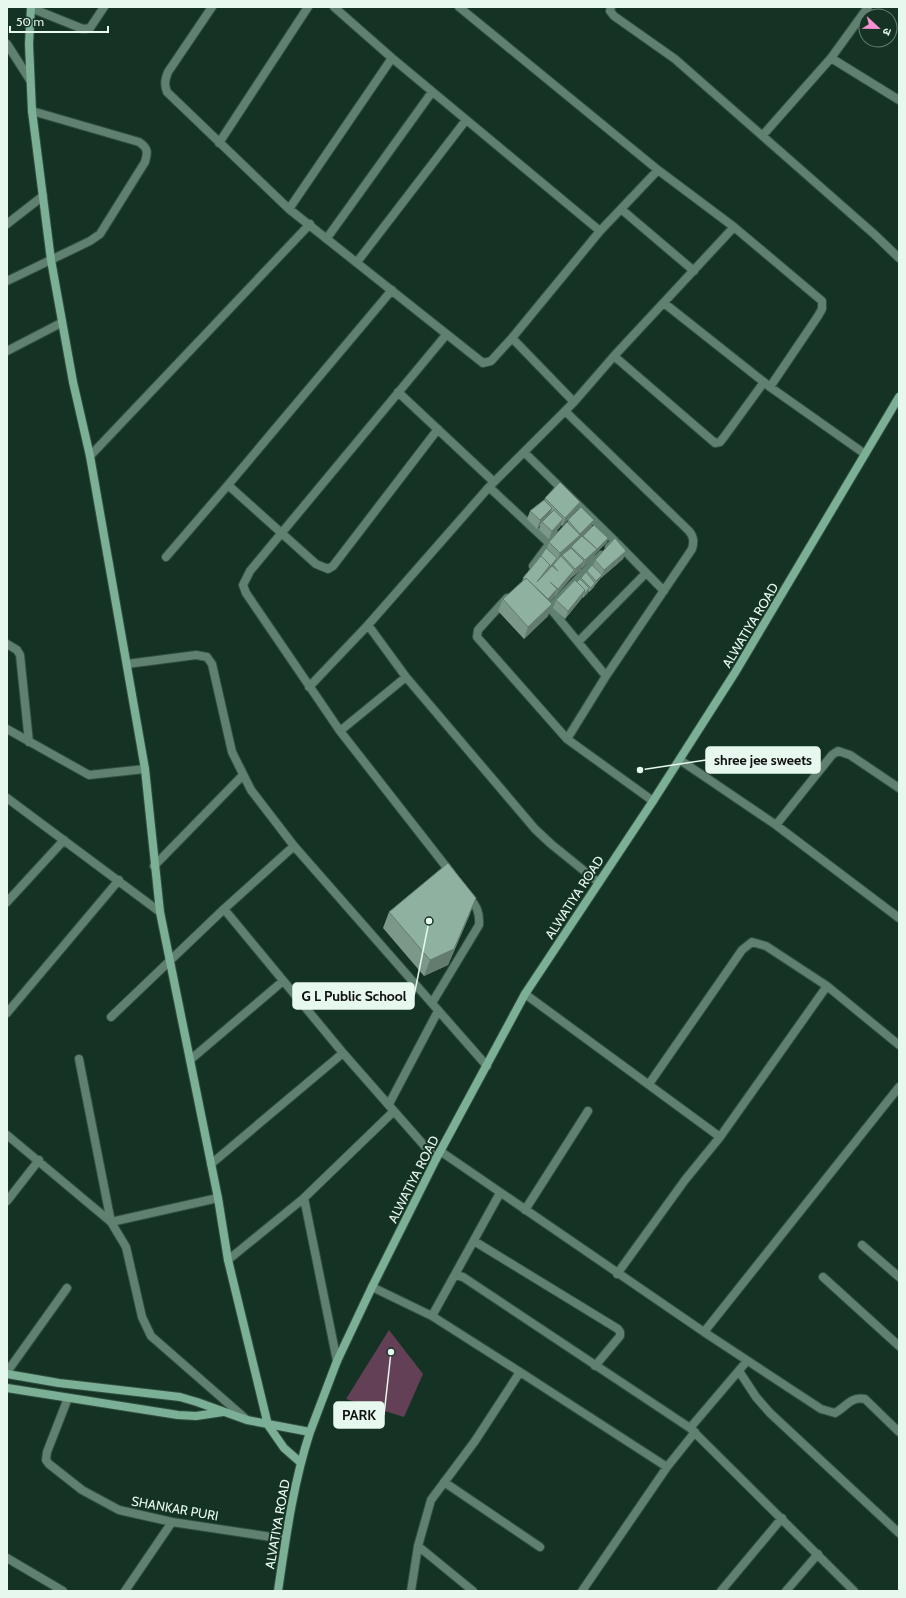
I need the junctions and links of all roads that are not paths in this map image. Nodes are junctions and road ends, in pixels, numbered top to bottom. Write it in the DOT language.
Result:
graph roads {
  1 [pos="31,7"];
  2 [pos="104,7"];
  3 [pos="212,7"];
  4 [pos="308,7"];
  5 [pos="334,7"];
  6 [pos="459,7"];
  7 [pos="611,7"];
  8 [pos="868,7"];
  9 [pos="7,44"];
  10 [pos="392,58"];
  11 [pos="830,58"];
  12 [pos="30,80"];
  13 [pos="432,92"];
  14 [pos="899,100"];
  15 [pos="32,111"];
  16 [pos="466,120"];
  17 [pos="763,135"];
  18 [pos="219,143"];
  19 [pos="658,170"];
  20 [pos="43,196"];
  21 [pos="289,208"];
  22 [pos="621,209"];
  23 [pos="7,224"];
  24 [pos="310,224"];
  25 [pos="734,227"];
  26 [pos="600,231"];
  27 [pos="327,238"];
  28 [pos="899,258"];
  29 [pos="51,260"];
  30 [pos="357,262"];
  31 [pos="694,271"];
  32 [pos="7,282"];
  33 [pos="392,290"];
  34 [pos="664,303"];
  35 [pos="61,323"];
  36 [pos="446,335"];
  37 [pos="512,338"];
  38 [pos="7,351"];
  39 [pos="614,356"];
  40 [pos="767,384"];
  41 [pos="398,392"];
  42 [pos="899,397"];
  43 [pos="574,402"];
  44 [pos="565,411"];
  45 [pos="438,429"];
  46 [pos="524,452"];
  47 [pos="865,454"];
  48 [pos="90,456"];
  49 [pos="492,484"];
  50 [pos="228,485"];
  51 [pos="560,531"];
  52 [pos="282,533"];
  53 [pos="615,541"];
  54 [pos="549,543"];
  55 [pos="166,557"];
  56 [pos="646,573"];
  57 [pos="528,574"];
  58 [pos="664,591"];
  59 [pos="512,593"];
  60 [pos="368,626"];
  61 [pos="578,642"];
  62 [pos="7,644"];
  63 [pos="126,664"];
  64 [pos="606,676"];
  65 [pos="406,677"];
  66 [pos="309,687"];
  67 [pos="7,729"];
  68 [pos="340,731"];
  69 [pos="567,739"];
  70 [pos="29,742"];
  71 [pos="680,760"];
  72 [pos="145,769"];
  73 [pos="243,776"];
  74 [pos="899,788"];
  75 [pos="7,798"];
  76 [pos="653,801"];
  77 [pos="776,825"];
  78 [pos="64,840"];
  79 [pos="294,846"];
  80 [pos="154,866"];
  81 [pos="454,878"];
  82 [pos="119,880"];
  83 [pos="598,882"];
  84 [pos="464,890"];
  85 [pos="7,902"];
  86 [pos="224,909"];
  87 [pos="160,912"];
  88 [pos="899,918"];
  89 [pos="170,963"];
  90 [pos="283,981"];
  91 [pos="827,986"];
  92 [pos="525,994"];
  93 [pos="432,1004"];
  94 [pos="438,1011"];
  95 [pos="7,1013"];
  96 [pos="111,1017"];
  97 [pos="899,1045"];
  98 [pos="343,1053"];
  99 [pos="79,1059"];
  100 [pos="190,1060"];
  101 [pos="487,1066"];
  102 [pos="649,1084"];
  103 [pos="899,1087"];
  104 [pos="392,1107"];
  105 [pos="588,1111"];
  106 [pos="7,1135"];
  107 [pos="720,1137"];
  108 [pos="440,1151"];
  109 [pos="436,1159"];
  110 [pos="39,1160"];
  111 [pos="211,1164"];
  112 [pos="500,1193"];
  113 [pos="218,1198"];
  114 [pos="304,1198"];
  115 [pos="7,1201"];
  116 [pos="525,1210"];
  117 [pos="111,1222"];
  118 [pos="474,1241"];
  119 [pos="862,1245"];
  120 [pos="228,1260"];
  121 [pos="617,1274"];
  122 [pos="455,1275"];
  123 [pos="823,1277"];
  124 [pos="899,1278"];
  125 [pos="372,1287"];
  126 [pos="67,1288"];
  127 [pos="432,1316"];
  128 [pos="704,1332"];
  129 [pos="899,1346"];
  130 [pos="338,1361"];
  131 [pos="747,1361"];
  132 [pos="595,1366"];
  133 [pos="739,1370"];
  134 [pos="520,1372"];
  135 [pos="7,1373"];
  136 [pos="7,1388"];
  137 [pos="68,1398"];
  138 [pos="224,1412"];
  139 [pos="246,1420"];
  140 [pos="268,1425"];
  141 [pos="693,1430"];
  142 [pos="310,1432"];
  143 [pos="899,1432"];
  144 [pos="300,1462"];
  145 [pos="667,1467"];
  146 [pos="444,1482"];
  147 [pos="782,1518"];
  148 [pos="172,1522"];
  149 [pos="899,1533"];
  150 [pos="285,1538"];
  151 [pos="418,1546"];
  152 [pos="540,1547"];
  153 [pos="818,1554"];
  154 [pos="7,1558"];
  155 [pos="63,1591"];
  156 [pos="125,1591"];
  157 [pos="278,1591"];
  158 [pos="411,1591"];
  159 [pos="473,1591"];
  160 [pos="582,1591"];
  161 [pos="721,1591"];
  162 [pos="786,1591"];
  163 [pos="854,1591"];
  1 -- 2 [label="street"];
  1 -- 12 [label="street"];
  3 -- 18 [label="street"];
  4 -- 18 [label="street"];
  5 -- 10 [label="street"];
  6 -- 19 [label="street"];
  7 -- 17 [label="street"];
  8 -- 11 [label="street"];
  9 -- 12 [label="street"];
  10 -- 13 [label="street"];
  10 -- 21 [label="street"];
  11 -- 14 [label="street"];
  11 -- 17 [label="street"];
  12 -- 15 [label="street"];
  13 -- 16 [label="street"];
  13 -- 27 [label="street"];
  15 -- 20 [label="street"];
  15 -- 29 [label="street"];
  16 -- 26 [label="street"];
  16 -- 30 [label="street"];
  17 -- 28 [label="street"];
  18 -- 21 [label="street"];
  19 -- 22 [label="street"];
  19 -- 25 [label="street"];
  20 -- 23 [label="street"];
  20 -- 29 [label="street"];
  21 -- 24 [label="street"];
  22 -- 26 [label="street"];
  22 -- 31 [label="street"];
  24 -- 27 [label="street"];
  24 -- 48 [label="street"];
  25 -- 31 [label="street"];
  25 -- 40 [label="street"];
  26 -- 37 [label="street"];
  27 -- 30 [label="street"];
  29 -- 32 [label="street"];
  29 -- 35 [label="street"];
  30 -- 33 [label="street"];
  31 -- 34 [label="street"];
  33 -- 36 [label="street"];
  33 -- 50 [label="street"];
  34 -- 39 [label="street"];
  34 -- 40 [label="street"];
  35 -- 38 [label="street"];
  35 -- 48 [label="street"];
  36 -- 37 [label="street"];
  36 -- 41 [label="street"];
  37 -- 43 [label="street"];
  39 -- 40 [label="street"];
  39 -- 43 [label="street"];
  40 -- 47 [label="street"];
  41 -- 45 [label="street"];
  41 -- 52 [label="street"];
  42 -- 47 [label="street, ALWATIYA ROAD"];
  43 -- 44 [label="street"];
  44 -- 46 [label="street"];
  44 -- 58 [label="street"];
  45 -- 49 [label="street"];
  45 -- 52 [label="street"];
  46 -- 49 [label="street"];
  46 -- 53 [label="street"];
  47 -- 71 [label="street, ALWATIYA ROAD"];
  48 -- 63 [label="street"];
  49 -- 54 [label="street"];
  49 -- 60 [label="street"];
  50 -- 52 [label="street"];
  50 -- 55 [label="street"];
  51 -- 54 [label="street"];
  52 -- 66 [label="street"];
  53 -- 56 [label="street"];
  53 -- 61 [label="street"];
  54 -- 57 [label="street"];
  56 -- 58 [label="street"];
  56 -- 61 [label="street"];
  58 -- 64 [label="street"];
  59 -- 69 [label="street"];
  60 -- 65 [label="street"];
  60 -- 66 [label="street"];
  61 -- 64 [label="street"];
  62 -- 70 [label="street"];
  63 -- 72 [label="street"];
  63 -- 73 [label="street"];
  64 -- 69 [label="street"];
  65 -- 68 [label="street"];
  65 -- 83 [label="street"];
  66 -- 68 [label="street"];
  67 -- 70 [label="street"];
  68 -- 81 [label="street"];
  69 -- 76 [label="street"];
  70 -- 72 [label="street"];
  71 -- 76 [label="street, ALWATIYA ROAD"];
  71 -- 77 [label="street"];
  72 -- 80 [label="street"];
  73 -- 79 [label="street"];
  73 -- 80 [label="street"];
  74 -- 77 [label="street"];
  75 -- 78 [label="street"];
  76 -- 83 [label="street, ALWATIYA ROAD"];
  77 -- 88 [label="street"];
  78 -- 82 [label="street"];
  78 -- 85 [label="street"];
  79 -- 86 [label="street"];
  79 -- 93 [label="street"];
  80 -- 87 [label="street"];
  82 -- 87 [label="street"];
  82 -- 95 [label="street"];
  83 -- 92 [label="street, ALWATIYA ROAD"];
  84 -- 93 [label="street"];
  86 -- 89 [label="street"];
  86 -- 90 [label="street"];
  87 -- 89 [label="street"];
  89 -- 96 [label="street"];
  89 -- 100 [label="street"];
  90 -- 98 [label="street"];
  90 -- 100 [label="street"];
  91 -- 97 [label="street"];
  91 -- 102 [label="street"];
  91 -- 107 [label="street"];
  92 -- 101 [label="street, ALWATIYA ROAD"];
  92 -- 102 [label="street"];
  93 -- 94 [label="street"];
  94 -- 101 [label="street"];
  94 -- 104 [label="street"];
  98 -- 104 [label="street"];
  98 -- 111 [label="street"];
  99 -- 117 [label="street"];
  100 -- 111 [label="street"];
  101 -- 108 [label="street, ALWATIYA ROAD"];
  102 -- 107 [label="street"];
  103 -- 128 [label="street"];
  104 -- 109 [label="street"];
  104 -- 114 [label="street"];
  105 -- 116 [label="street"];
  106 -- 110 [label="street"];
  107 -- 121 [label="street"];
  108 -- 109 [label="street, ALWATIYA ROAD"];
  108 -- 112 [label="street"];
  109 -- 125 [label="street, ALWATIYA ROAD"];
  110 -- 115 [label="street"];
  110 -- 117 [label="street"];
  111 -- 113 [label="street"];
  112 -- 116 [label="street"];
  112 -- 118 [label="street"];
  113 -- 117 [label="street"];
  113 -- 120 [label="street"];
  114 -- 120 [label="street"];
  114 -- 130 [label="street"];
  116 -- 121 [label="street"];
  117 -- 139 [label="street"];
  118 -- 122 [label="street"];
  118 -- 132 [label="street"];
  119 -- 124 [label="street"];
  120 -- 140 [label="street"];
  121 -- 128 [label="street"];
  122 -- 127 [label="street"];
  122 -- 132 [label="street"];
  123 -- 129 [label="street"];
  125 -- 127 [label="street"];
  125 -- 130 [label="street, ALWATIYA ROAD"];
  126 -- 135 [label="street"];
  127 -- 134 [label="street"];
  128 -- 131 [label="street"];
  130 -- 142 [label="street, ALWATIYA ROAD"];
  131 -- 133 [label="street"];
  131 -- 143 [label="street"];
  132 -- 141 [label="street"];
  133 -- 141 [label="street"];
  133 -- 149 [label="street"];
  134 -- 145 [label="street"];
  134 -- 146 [label="street"];
  135 -- 138 [label="street"];
  136 -- 137 [label="street"];
  137 -- 138 [label="street"];
  137 -- 148 [label="street, SHANKAR PURI"];
  138 -- 139 [label="street"];
  139 -- 140 [label="street"];
  140 -- 142 [label="street"];
  140 -- 144 [label="street"];
  141 -- 145 [label="street"];
  141 -- 147 [label="street"];
  142 -- 144 [label="street, ALVATIYA ROAD"];
  144 -- 150 [label="street, ALVATIYA ROAD"];
  145 -- 160 [label="street"];
  146 -- 151 [label="street"];
  146 -- 152 [label="street"];
  147 -- 153 [label="street"];
  147 -- 161 [label="street"];
  148 -- 150 [label="street, SHANKAR PURI"];
  148 -- 156 [label="street"];
  150 -- 157 [label="street, ALVATIYA ROAD"];
  151 -- 158 [label="street"];
  151 -- 159 [label="street"];
  153 -- 162 [label="street"];
  153 -- 163 [label="street"];
  154 -- 155 [label="street"];
}
